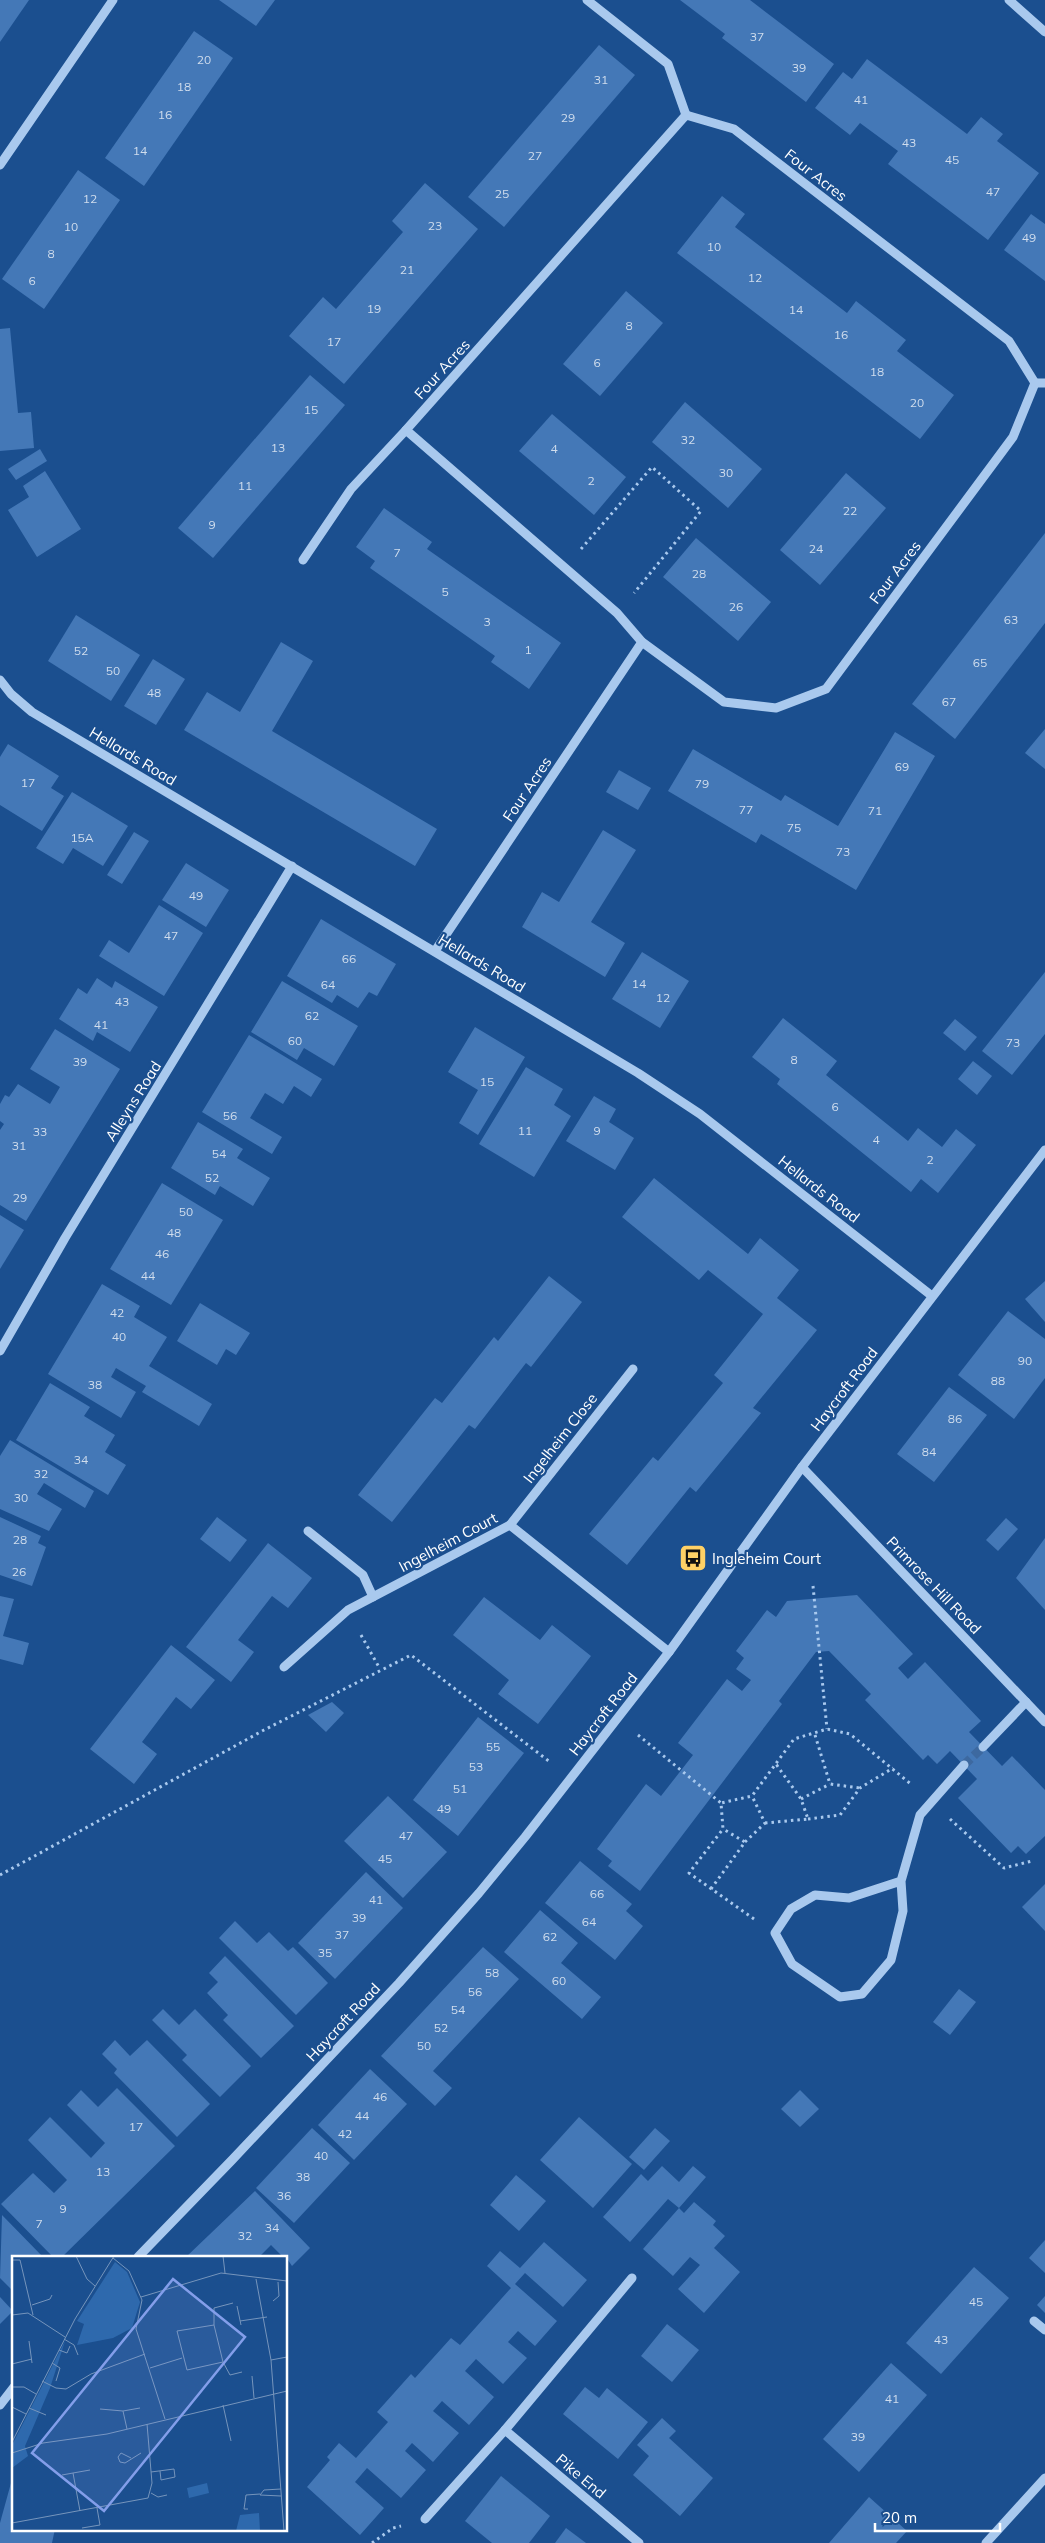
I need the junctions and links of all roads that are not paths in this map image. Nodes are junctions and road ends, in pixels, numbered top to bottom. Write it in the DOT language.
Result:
graph roads {
  1 [pos="113,0"];
  2 [pos="587,0"];
  3 [pos="1009,0"];
  4 [pos="1045,32"];
  5 [pos="686,115"];
  6 [pos="0,166"];
  7 [pos="1035,383"];
  8 [pos="1045,383"];
  9 [pos="406,430"];
  10 [pos="303,560"];
  11 [pos="642,642"];
  12 [pos="0,680"];
  13 [pos="292,866"];
  14 [pos="435,950"];
  15 [pos="1045,1150"];
  16 [pos="932,1296"];
  17 [pos="0,1351"];
  18 [pos="633,1369"];
  19 [pos="802,1467"];
  20 [pos="510,1525"];
  21 [pos="308,1531"];
  22 [pos="373,1597"];
  23 [pos="669,1652"];
  24 [pos="284,1666"];
  25 [pos="1026,1702"];
  26 [pos="1045,1722"];
  27 [pos="983,1747"];
  28 [pos="964,1765"];
  29 [pos="902,1881"];
  30 [pos="139,2256"];
  31 [pos="632,2278"];
  32 [pos="1034,2321"];
  33 [pos="1045,2330"];
  34 [pos="12,2390"];
  35 [pos="0,2405"];
  36 [pos="505,2430"];
  37 [pos="1045,2478"];
  38 [pos="426,2520"];
  39 [pos="639,2543"];
  40 [pos="986,2543"];
  1 -- 6 [label="street"];
  2 -- 5 [label="street"];
  3 -- 4 [label="street"];
  5 -- 7 [label="street, Four Acres"];
  5 -- 9 [label="street, Four Acres"];
  7 -- 8 [label="street"];
  7 -- 11 [label="street, Four Acres"];
  9 -- 10 [label="street"];
  9 -- 11 [label="street, Four Acres"];
  11 -- 14 [label="street, Four Acres"];
  12 -- 13 [label="street, Hellards Road"];
  13 -- 14 [label="street, Hellards Road"];
  13 -- 17 [label="street, Alleyns Road"];
  14 -- 16 [label="street, Hellards Road"];
  15 -- 16 [label="street, Haycroft Road"];
  16 -- 19 [label="street, Haycroft Road"];
  18 -- 20 [label="street, Ingelheim Close"];
  19 -- 23 [label="street, Haycroft Road"];
  19 -- 25 [label="street, Primrose Hill Road"];
  20 -- 22 [label="street, Ingelheim Court"];
  20 -- 23 [label="street, Ingelheim Court"];
  21 -- 22 [label="street"];
  22 -- 24 [label="street, Ingelheim Court"];
  23 -- 30 [label="street, Haycroft Road"];
  25 -- 26 [label="street, Primrose Hill Road"];
  25 -- 27 [label="street"];
  28 -- 29 [label="street"];
  29 -- 29 [label="street"];
  31 -- 36 [label="street"];
  32 -- 33 [label="street"];
  34 -- 35 [label="street"];
  36 -- 38 [label="street"];
  36 -- 39 [label="street, Pike End"];
  37 -- 40 [label="street"];
}
